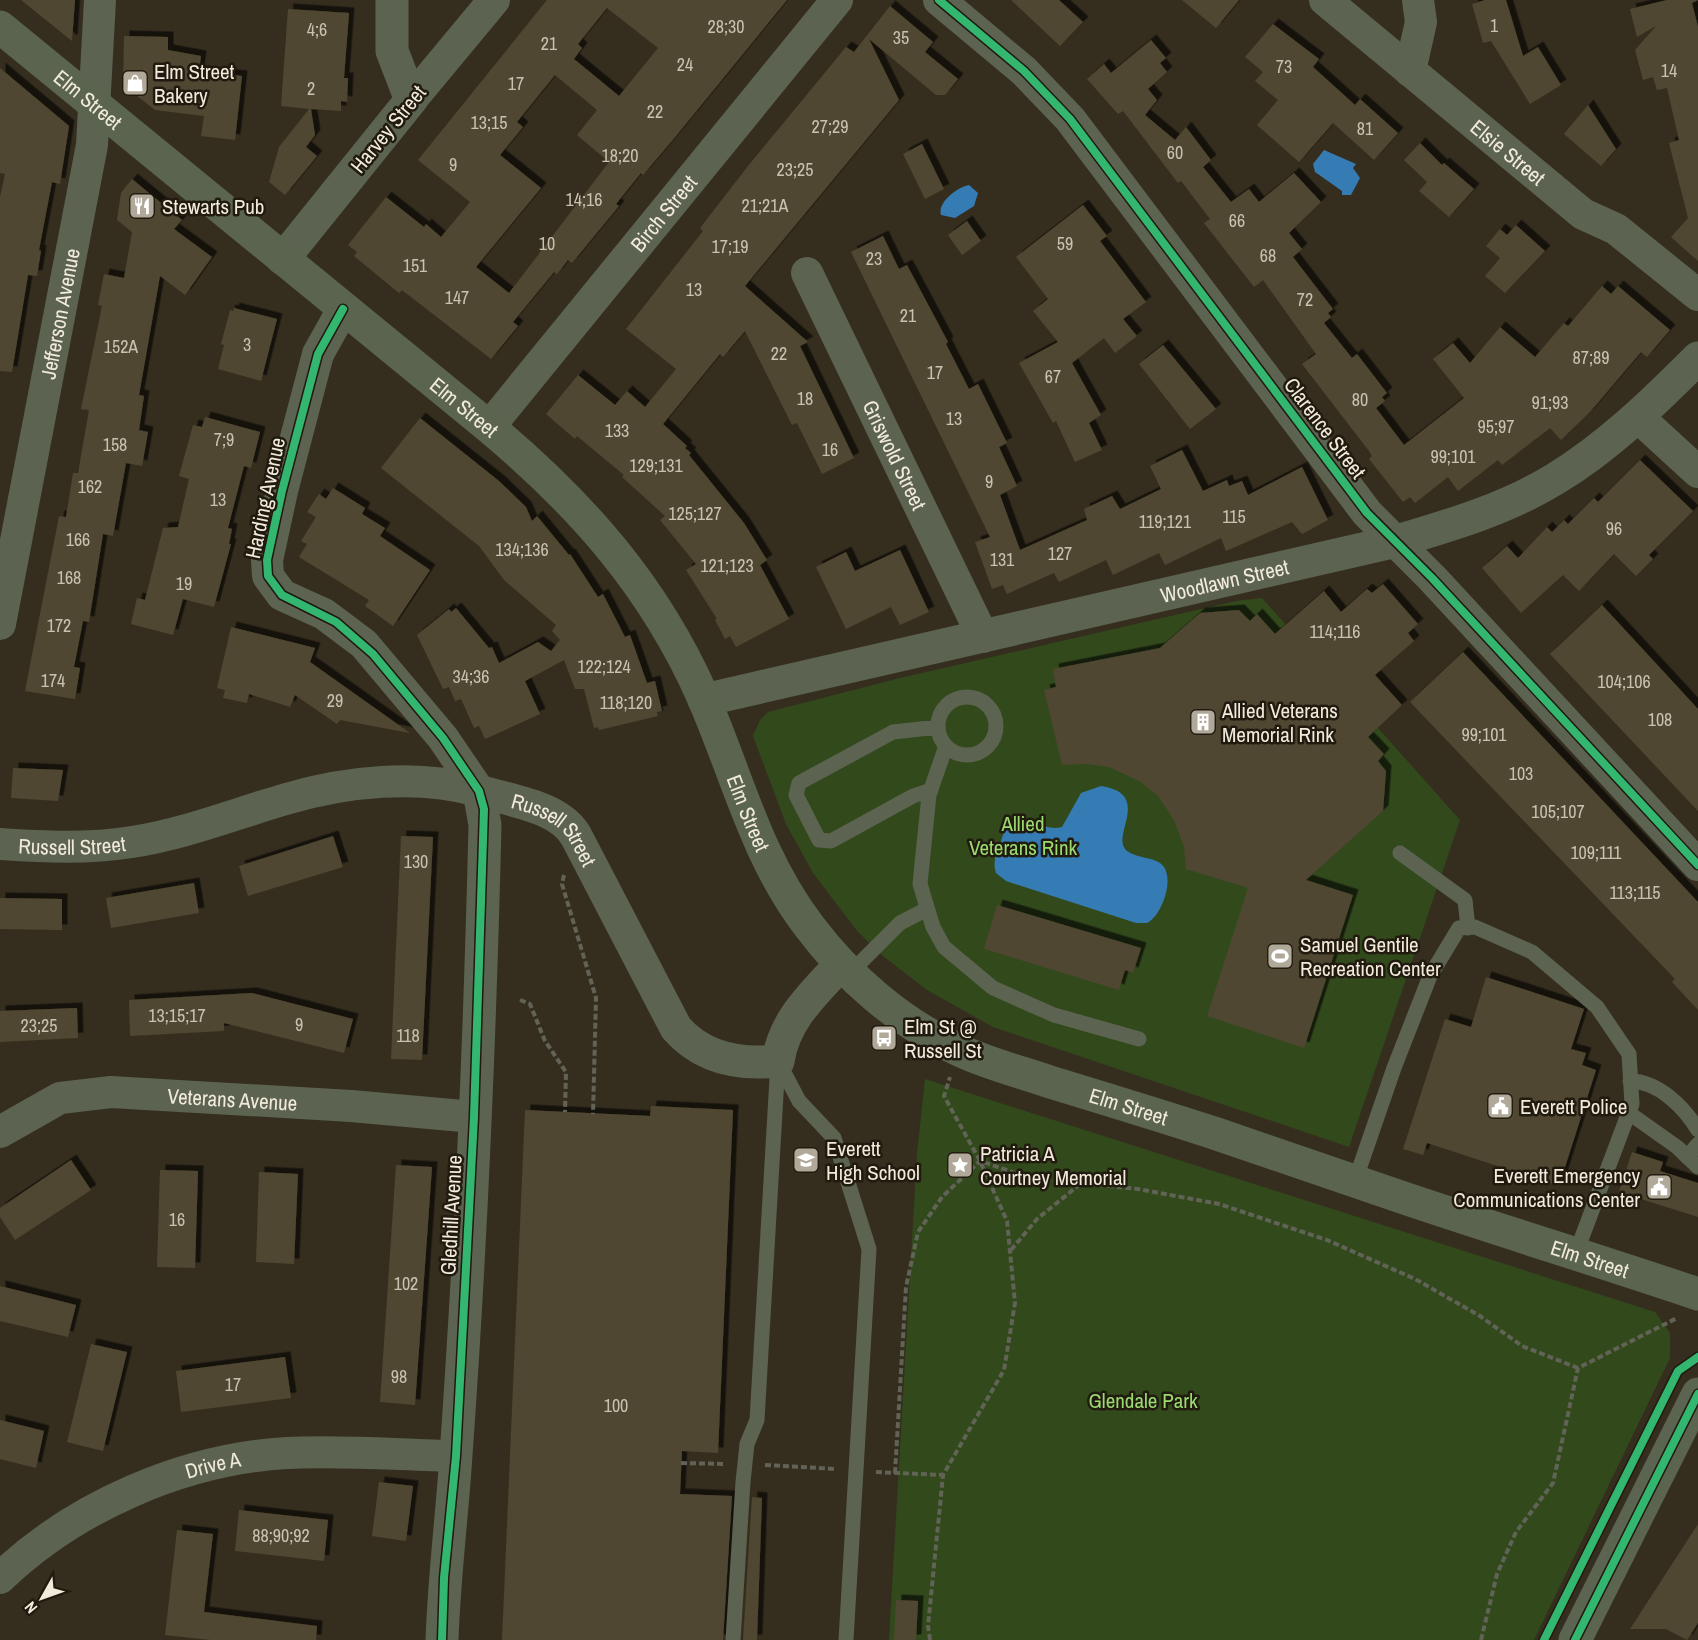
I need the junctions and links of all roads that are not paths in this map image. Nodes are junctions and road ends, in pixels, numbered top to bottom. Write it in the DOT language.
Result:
graph roads {
  1 [pos="100,0"];
  2 [pos="392,0"];
  3 [pos="494,0"];
  4 [pos="837,0"];
  5 [pos="939,0"];
  6 [pos="1325,0"];
  7 [pos="1418,0"];
  8 [pos="0,27"];
  9 [pos="1410,71"];
  10 [pos="411,100"];
  11 [pos="93,103"];
  12 [pos="283,259"];
  13 [pos="807,273"];
  14 [pos="1698,295"];
  15 [pos="343,309"];
  16 [pos="1698,358"];
  17 [pos="1638,417"];
  18 [pos="489,427"];
  19 [pos="1698,472"];
  20 [pos="1397,541"];
  21 [pos="0,624"];
  22 [pos="983,637"];
  23 [pos="704,700"];
  24 [pos="938,727"];
  25 [pos="946,746"];
  26 [pos="931,790"];
  27 [pos="479,791"];
  28 [pos="0,844"];
  29 [pos="1400,853"];
  30 [pos="1698,865"];
  31 [pos="927,909"];
  32 [pos="1468,928"];
  33 [pos="846,969"];
  34 [pos="1140,1039"];
  35 [pos="778,1060"];
  36 [pos="1630,1081"];
  37 [pos="1629,1113"];
  38 [pos="474,1117"];
  39 [pos="1698,1130"];
  40 [pos="0,1131"];
  41 [pos="1698,1144"];
  42 [pos="1692,1162"];
  43 [pos="1355,1181"];
  44 [pos="1576,1252"];
  45 [pos="1689,1305"];
  46 [pos="1698,1394"];
  47 [pos="456,1456"];
  48 [pos="0,1578"];
  49 [pos="441,1640"];
  50 [pos="733,1640"];
  51 [pos="846,1640"];
  52 [pos="1575,1640"];
  1 -- 11 [label="street, Jefferson Avenue"];
  2 -- 10 [label="street"];
  3 -- 10 [label="street, Harvey Street"];
  4 -- 18 [label="street, Birch Street"];
  5 -- 20 [label="street, Clarence Street"];
  6 -- 9 [label="street, Elsie Street"];
  7 -- 9 [label="street"];
  8 -- 11 [label="main road, Elm Street"];
  9 -- 14 [label="street, Elsie Street"];
  10 -- 12 [label="street, Harvey Street"];
  11 -- 12 [label="main road, Elm Street"];
  11 -- 21 [label="street, Jefferson Avenue"];
  12 -- 15 [label="main road, Elm Street"];
  13 -- 22 [label="street, Griswold Street"];
  15 -- 18 [label="main road, Elm Street"];
  15 -- 27 [label="street, Harding Avenue"];
  16 -- 17 [label="street, Woodlawn Street"];
  17 -- 19 [label="street"];
  17 -- 20 [label="street, Woodlawn Street"];
  18 -- 23 [label="main road, Elm Street"];
  20 -- 22 [label="street, Woodlawn Street"];
  20 -- 30 [label="street, Clarence Street"];
  22 -- 23 [label="street, Woodlawn Street"];
  23 -- 33 [label="main road, Elm Street"];
  24 -- 25 [label="lane"];
  24 -- 25 [label="lane"];
  24 -- 26 [label="lane"];
  25 -- 26 [label="lane"];
  26 -- 31 [label="lane"];
  27 -- 28 [label="street, Russell Street"];
  27 -- 35 [label="street, Russell Street"];
  27 -- 38 [label="street, Gledhill Avenue"];
  29 -- 32 [label="lane"];
  31 -- 33 [label="lane"];
  31 -- 34 [label="lane"];
  32 -- 36 [label="lane"];
  32 -- 43 [label="lane"];
  33 -- 35 [label="street"];
  33 -- 43 [label="main road, Elm Street"];
  35 -- 50 [label="lane"];
  35 -- 51 [label="lane"];
  36 -- 37 [label="lane"];
  36 -- 39 [label="lane"];
  37 -- 42 [label="lane"];
  37 -- 44 [label="lane"];
  38 -- 40 [label="street, Veterans Avenue"];
  38 -- 47 [label="street, Gledhill Avenue"];
  41 -- 42 [label="lane"];
  43 -- 44 [label="main road, Elm Street"];
  44 -- 45 [label="main road, Elm Street"];
  46 -- 52 [label="main road"];
  47 -- 48 [label="street, Drive A"];
  47 -- 49 [label="street, Gledhill Avenue"];
}
